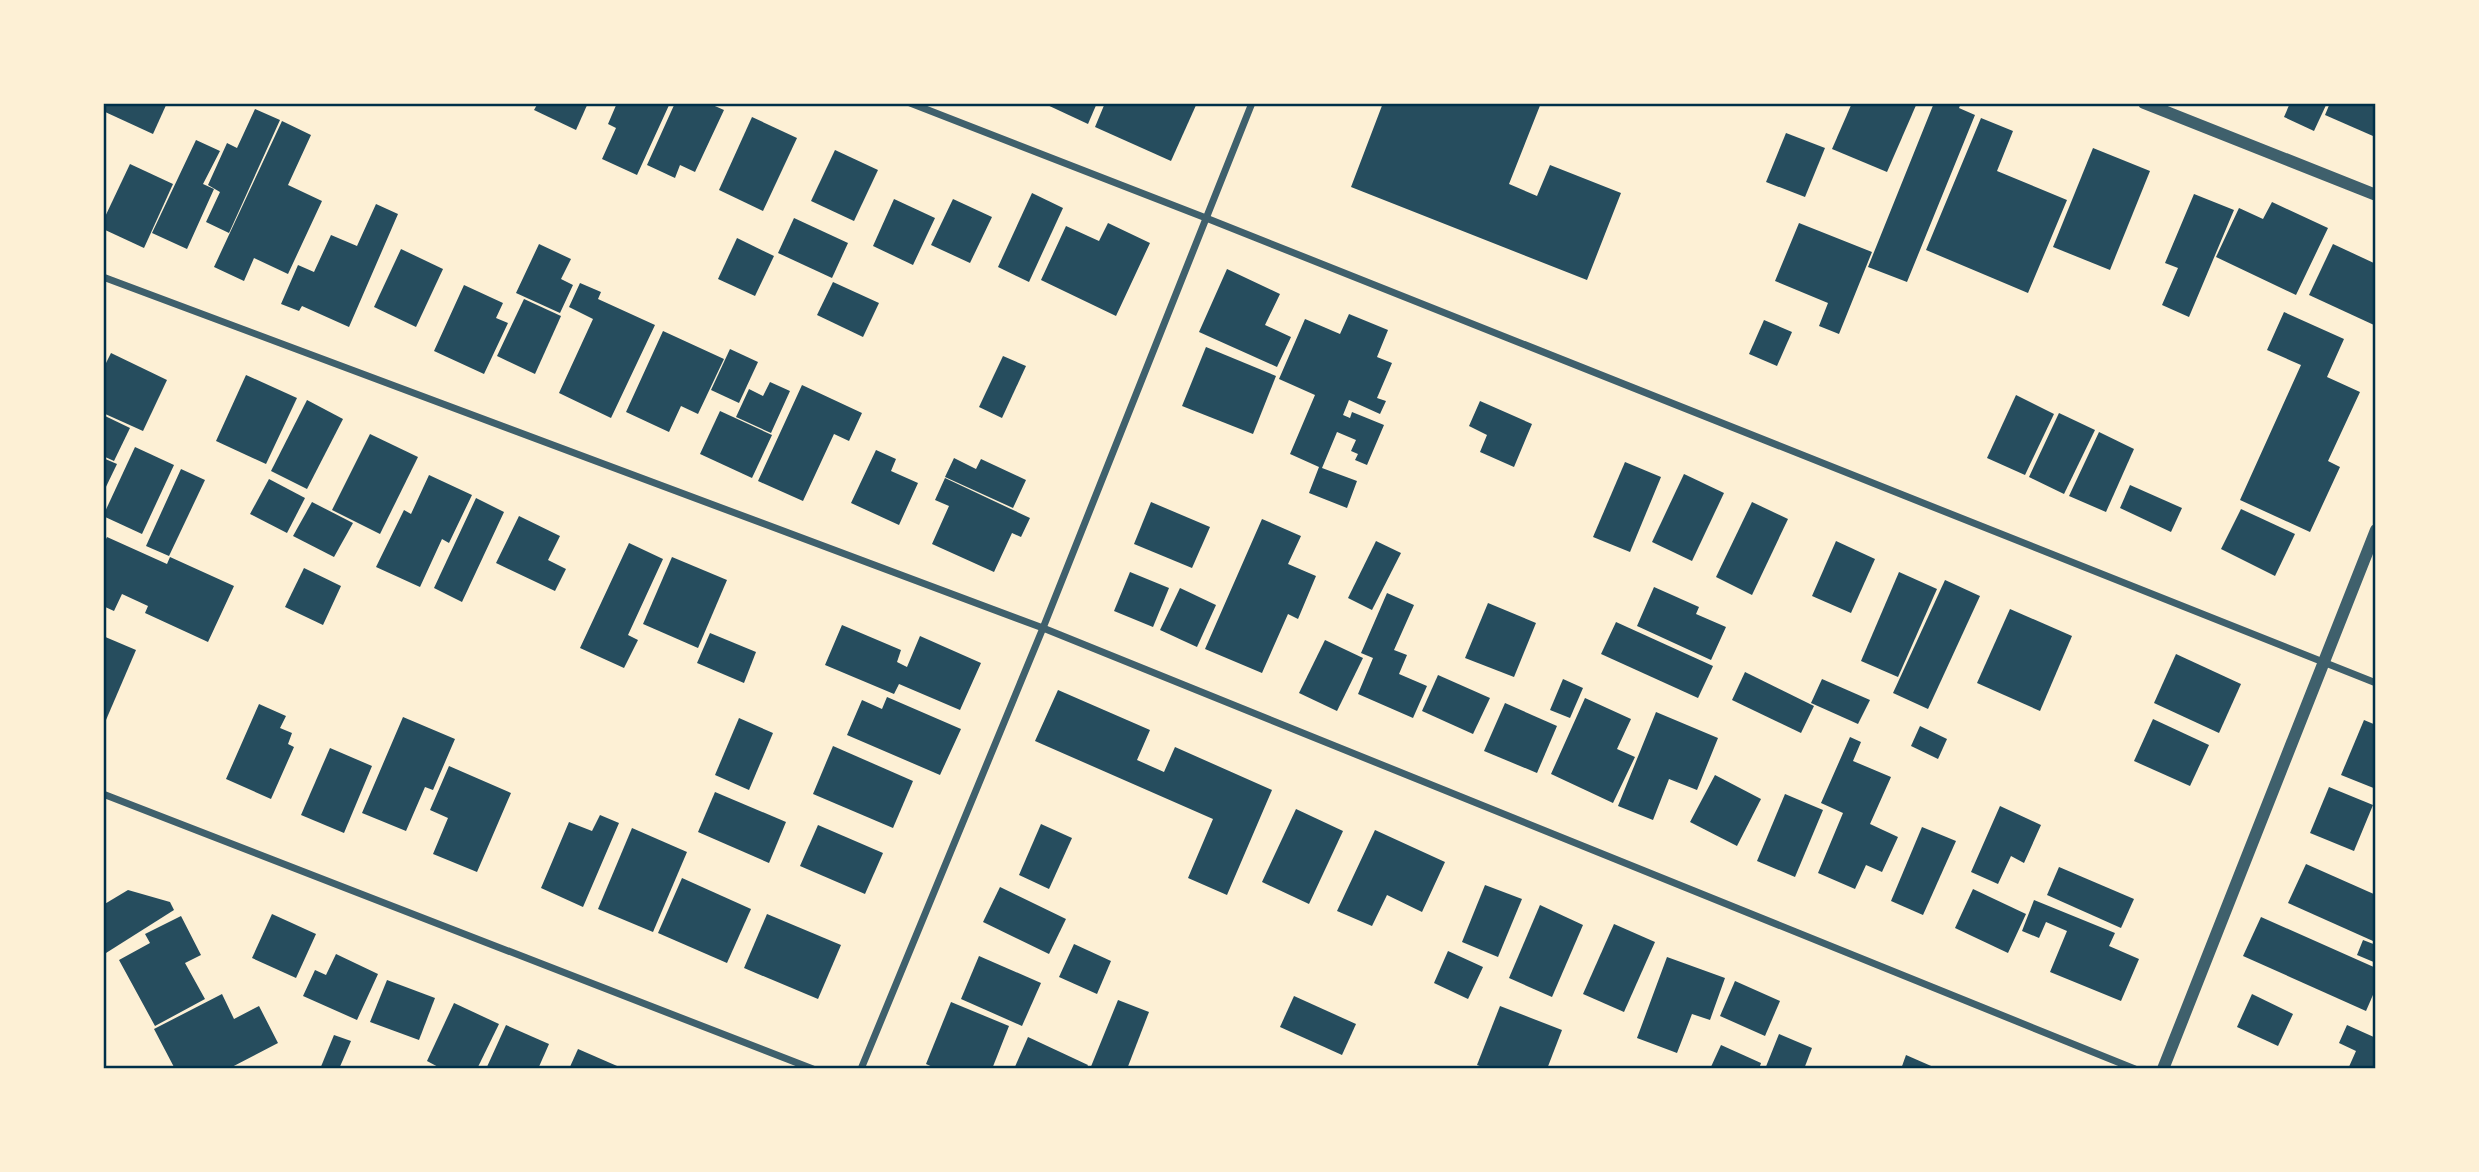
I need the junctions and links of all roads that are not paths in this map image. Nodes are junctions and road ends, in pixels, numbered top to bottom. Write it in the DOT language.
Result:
graph roads {
  1 [pos="910,103"];
  2 [pos="1252,103"];
  3 [pos="2144,103"];
  4 [pos="2376,195"];
  5 [pos="1206,218"];
  6 [pos="103,277"];
  7 [pos="2376,530"];
  8 [pos="1043,628"];
  9 [pos="2324,661"];
  10 [pos="2376,682"];
  11 [pos="103,794"];
  12 [pos="813,1069"];
  13 [pos="861,1069"];
  14 [pos="2135,1069"];
  15 [pos="2164,1069"];
  1 -- 5 [label="street"];
  2 -- 5 [label="street"];
  3 -- 4 [label="street"];
  5 -- 8 [label="street"];
  5 -- 9 [label="street"];
  6 -- 8 [label="street"];
  7 -- 9 [label="street"];
  8 -- 13 [label="street"];
  8 -- 14 [label="street"];
  9 -- 10 [label="street"];
  9 -- 15 [label="street"];
  11 -- 12 [label="street"];
}
